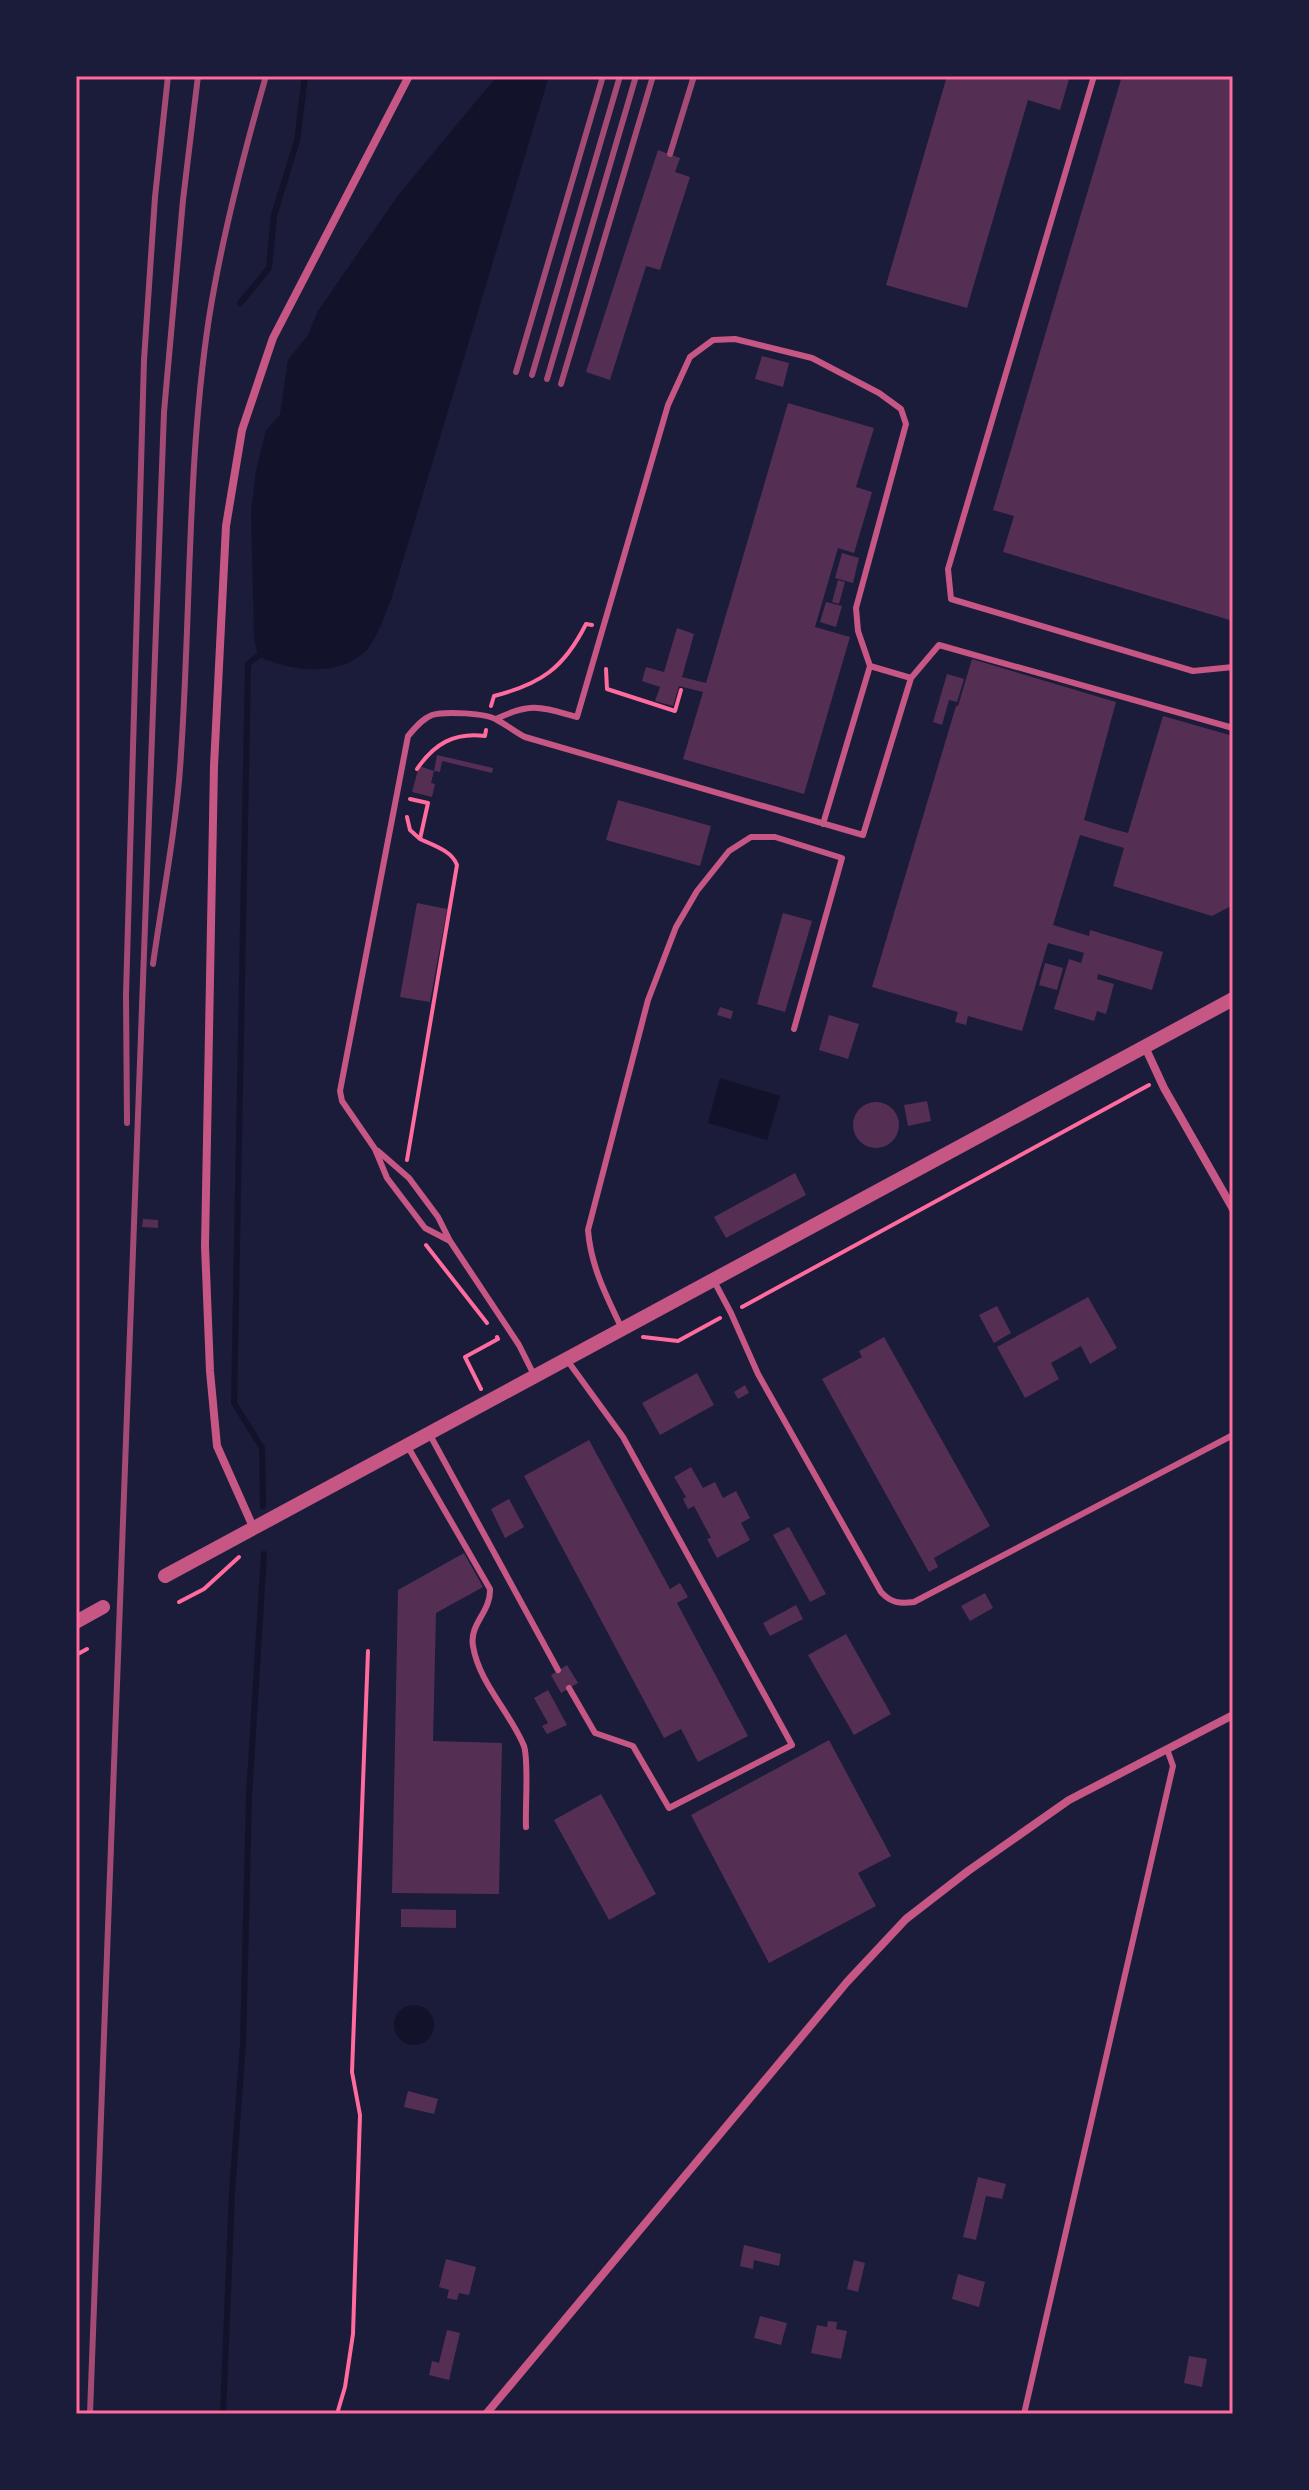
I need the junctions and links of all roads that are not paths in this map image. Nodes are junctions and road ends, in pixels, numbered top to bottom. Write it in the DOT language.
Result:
graph roads {
  1 [pos="409,76"];
  2 [pos="1094,76"];
  3 [pos="870,666"];
  4 [pos="1233,667"];
  5 [pos="911,678"];
  6 [pos="492,718"];
  7 [pos="1233,728"];
  8 [pos="823,824"];
  9 [pos="1233,999"];
  10 [pos="794,1029"];
  11 [pos="1145,1047"];
  12 [pos="375,1149"];
  13 [pos="1233,1209"];
  14 [pos="450,1241"];
  15 [pos="714,1281"];
  16 [pos="623,1330"];
  17 [pos="567,1360"];
  18 [pos="535,1377"];
  19 [pos="430,1435"];
  20 [pos="1233,1435"];
  21 [pos="408,1447"];
  22 [pos="255,1530"];
  23 [pos="165,1576"];
  24 [pos="103,1607"];
  25 [pos="76,1622"];
  26 [pos="558,1670"];
  27 [pos="569,1688"];
  28 [pos="1233,1715"];
  29 [pos="1167,1749"];
  30 [pos="526,1827"];
  31 [pos="486,2414"];
  32 [pos="1024,2414"];
  1 -- 22 [label="street"];
  2 -- 4 [label="lane"];
  3 -- 5 [label="lane"];
  3 -- 6 [label="lane"];
  3 -- 8 [label="lane"];
  5 -- 7 [label="lane"];
  5 -- 8 [label="lane"];
  6 -- 8 [label="lane"];
  6 -- 12 [label="lane"];
  9 -- 11 [label="street"];
  10 -- 16 [label="lane"];
  11 -- 13 [label="street"];
  11 -- 15 [label="street"];
  12 -- 14 [label="lane"];
  12 -- 14 [label="lane"];
  14 -- 18 [label="lane"];
  15 -- 16 [label="street"];
  15 -- 20 [label="lane"];
  16 -- 17 [label="street"];
  17 -- 18 [label="street"];
  17 -- 27 [label="lane"];
  18 -- 19 [label="street"];
  19 -- 21 [label="street"];
  19 -- 26 [label="lane"];
  21 -- 22 [label="street"];
  21 -- 30 [label="lane"];
  22 -- 23 [label="street"];
  24 -- 25 [label="street"];
  28 -- 29 [label="street"];
  29 -- 31 [label="street"];
  29 -- 32 [label="lane"];
}
